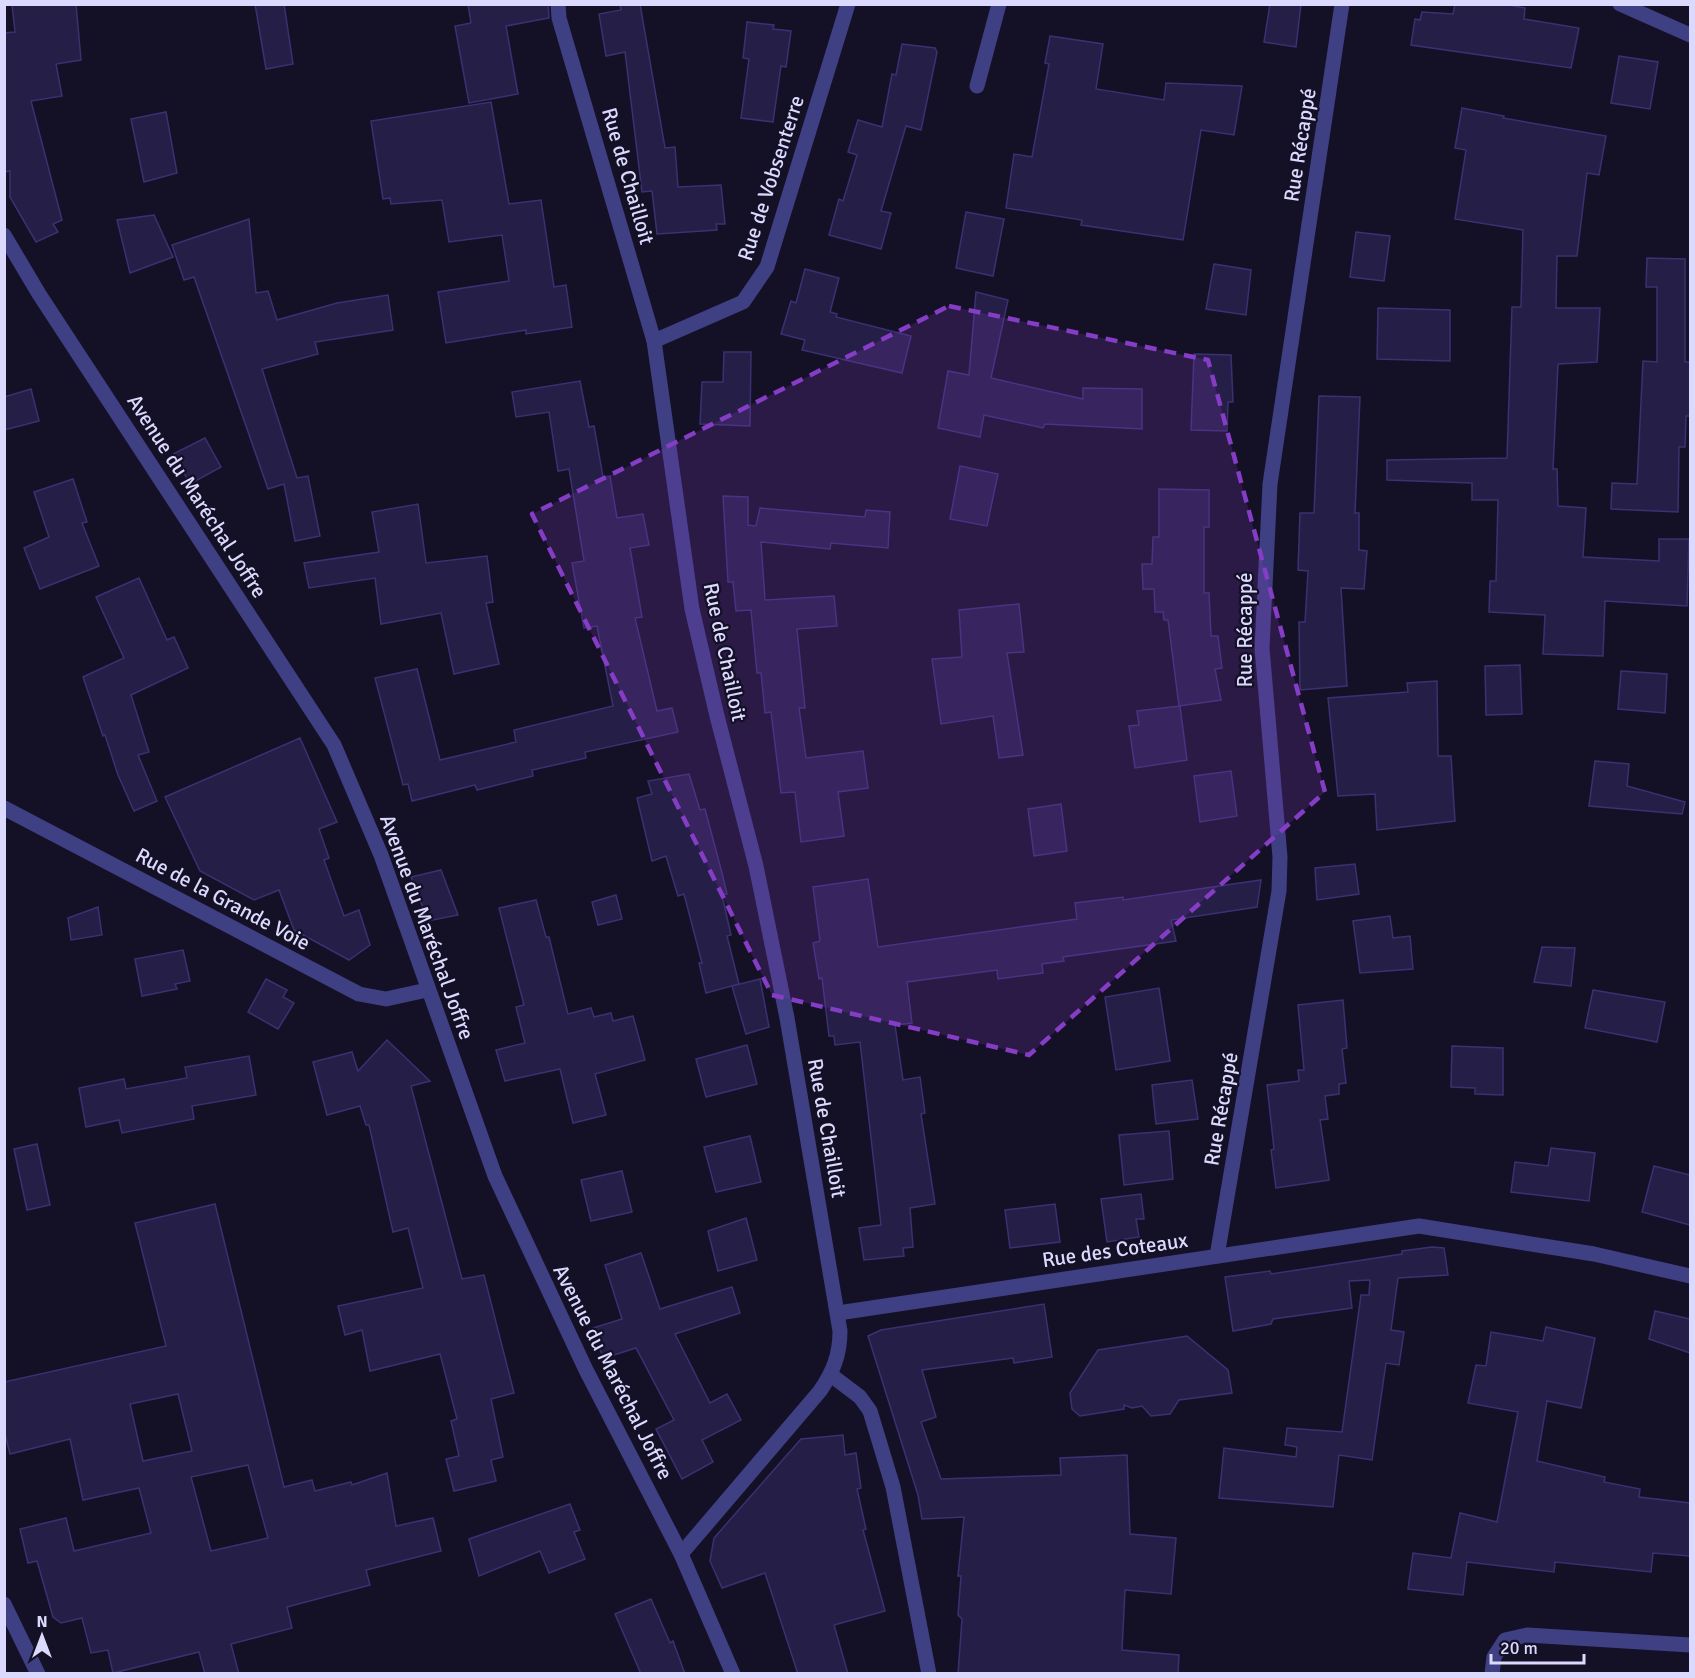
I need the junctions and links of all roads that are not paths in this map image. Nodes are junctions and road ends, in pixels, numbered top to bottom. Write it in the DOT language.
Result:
graph roads {
  1 [pos="558,4"];
  2 [pos="848,4"];
  3 [pos="999,4"];
  4 [pos="1342,4"];
  5 [pos="1620,4"];
  6 [pos="1690,35"];
  7 [pos="977,86"];
  8 [pos="4,235"];
  9 [pos="654,341"];
  10 [pos="4,808"];
  11 [pos="427,990"];
  12 [pos="1217,1256"];
  13 [pos="1690,1276"];
  14 [pos="838,1313"];
  15 [pos="831,1376"];
  16 [pos="681,1554"];
  17 [pos="4,1604"];
  18 [pos="1690,1645"];
  19 [pos="38,1674"];
  20 [pos="733,1674"];
  21 [pos="929,1674"];
  22 [pos="1492,1674"];
  1 -- 9 [label="street, Rue de Chailloit"];
  2 -- 9 [label="street, Rue de Vobsenterre"];
  3 -- 7 [label="street"];
  4 -- 12 [label="street, Rue Récappé"];
  5 -- 6 [label="street"];
  8 -- 11 [label="street, Avenue du Maréchal Joffre"];
  9 -- 14 [label="street, Rue de Chailloit"];
  10 -- 11 [label="street, Rue de la Grande Voie"];
  11 -- 16 [label="street, Avenue du Maréchal Joffre"];
  12 -- 13 [label="street, Rue des Coteaux"];
  12 -- 14 [label="street, Rue des Coteaux"];
  14 -- 15 [label="street"];
  15 -- 16 [label="street"];
  15 -- 21 [label="street"];
  16 -- 20 [label="street, Avenue du Maréchal Joffre"];
  17 -- 19 [label="street"];
  18 -- 22 [label="street"];
}
